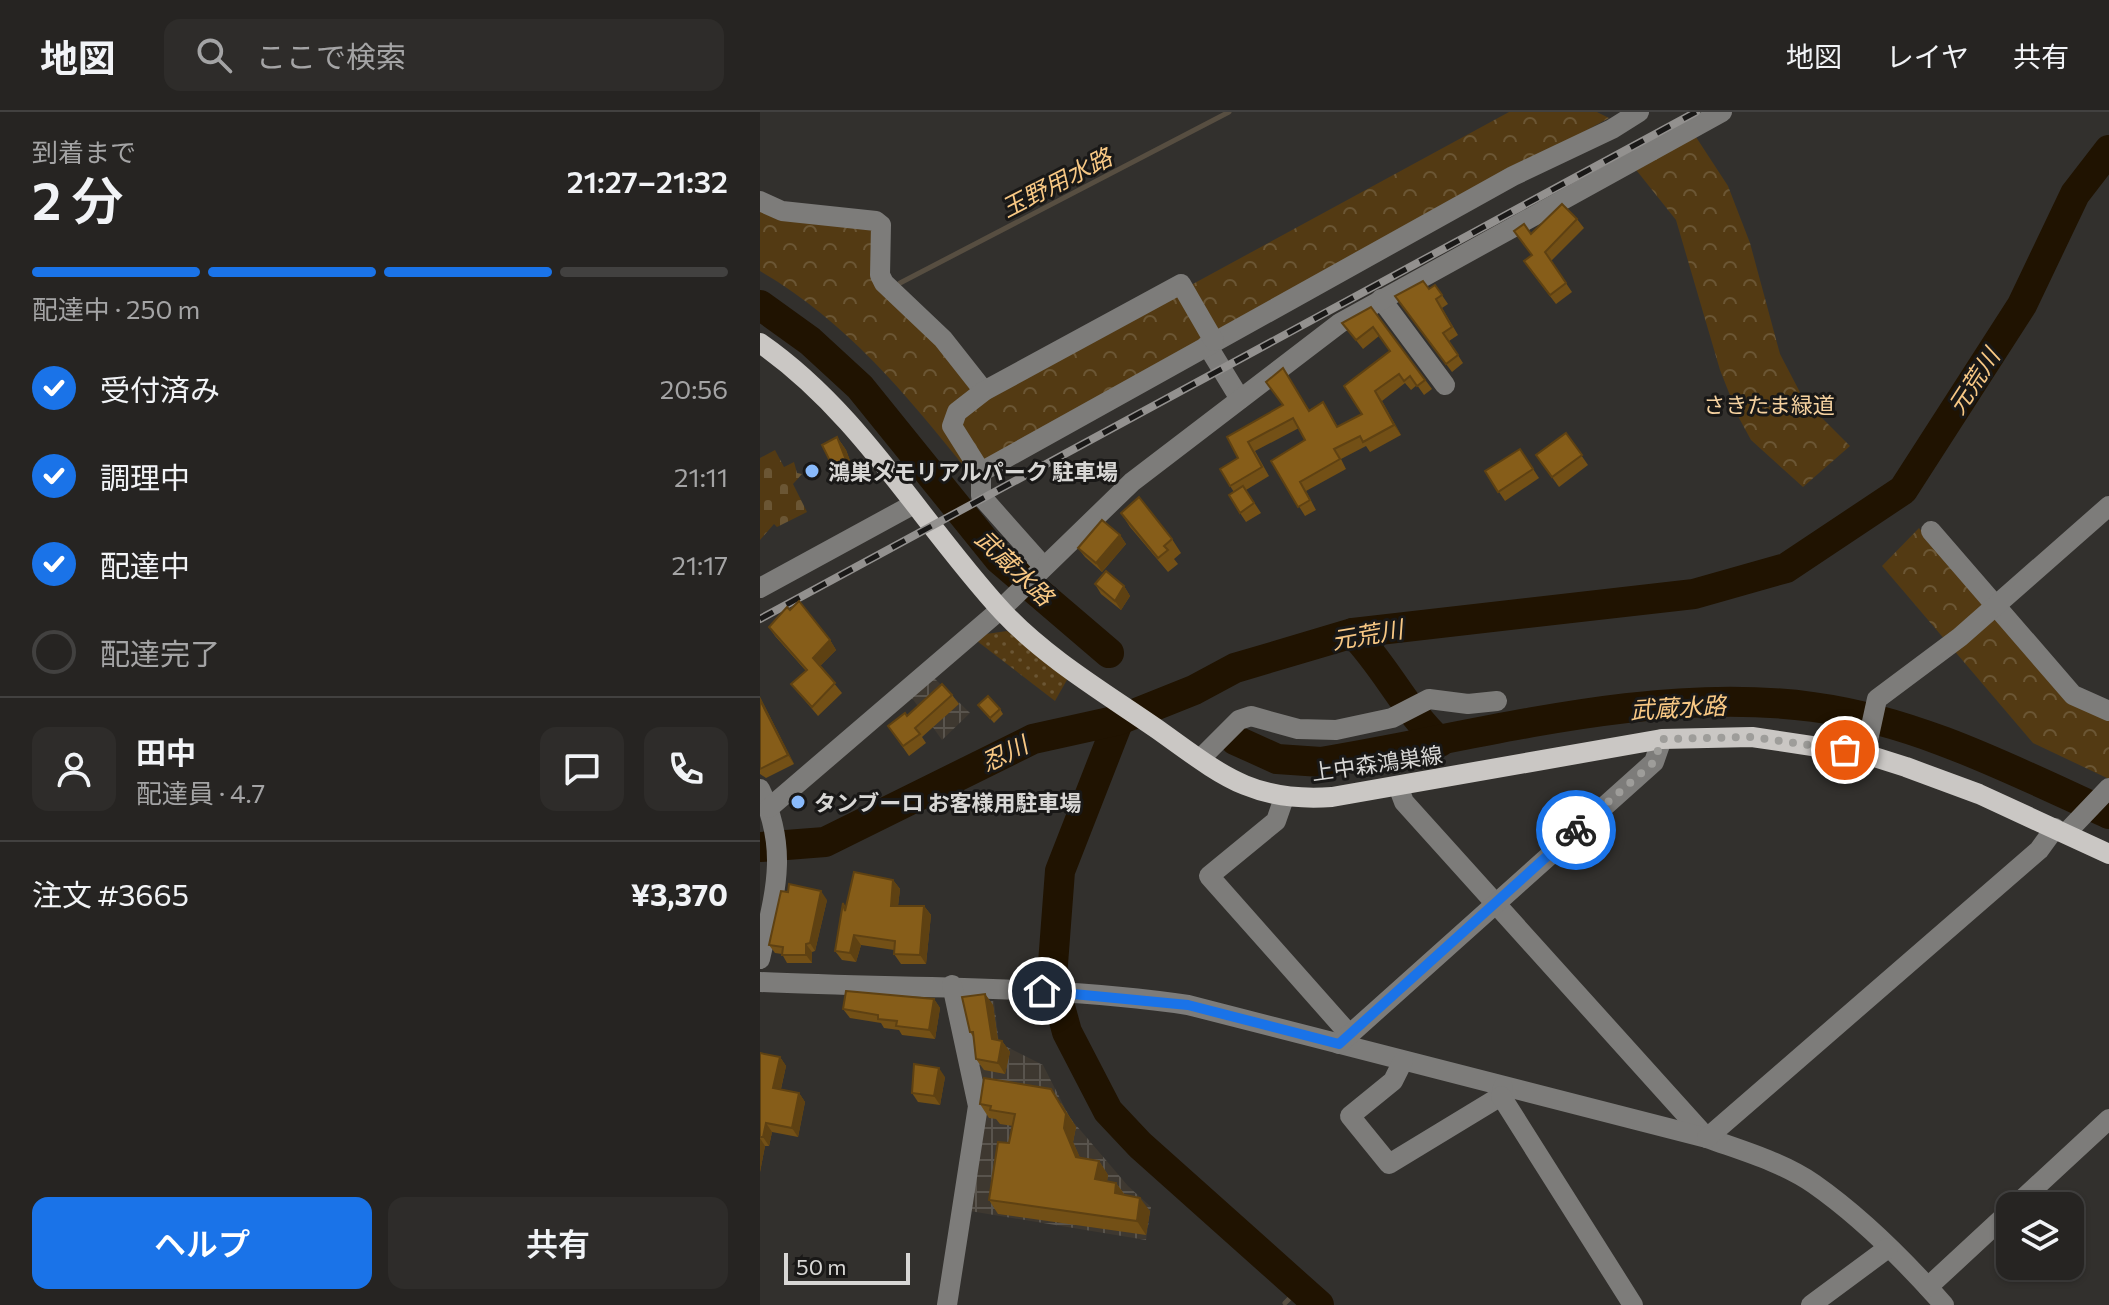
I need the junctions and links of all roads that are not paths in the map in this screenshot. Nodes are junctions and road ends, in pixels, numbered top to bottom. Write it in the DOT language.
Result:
graph roads {
  1 [pos="1639,112"];
  2 [pos="1722,112"];
  3 [pos="760,201"];
  4 [pos="1381,299"];
  5 [pos="760,343"];
  6 [pos="1211,343"];
  7 [pos="1445,385"];
  8 [pos="984,391"];
  9 [pos="1240,399"];
  10 [pos="981,472"];
  11 [pos="914,504"];
  12 [pos="2109,506"];
  13 [pos="1931,531"];
  14 [pos="1039,570"];
  15 [pos="760,588"];
  16 [pos="1007,604"];
  17 [pos="1995,605"];
  18 [pos="1497,701"];
  19 [pos="2109,711"];
  20 [pos="1662,739"];
  21 [pos="1866,744"];
  22 [pos="1194,755"];
  23 [pos="1398,786"];
  24 [pos="2106,791"];
  25 [pos="1284,798"];
  26 [pos="766,810"];
  27 [pos="2066,827"];
  28 [pos="2109,854"];
  29 [pos="1494,902"];
  30 [pos="760,959"];
  31 [pos="760,982"];
  32 [pos="952,985"];
  33 [pos="1344,1040"];
  34 [pos="1403,1061"];
  35 [pos="1502,1092"];
  36 [pos="2109,1119"];
  37 [pos="1707,1138"];
  38 [pos="2030,1192"];
  39 [pos="1996,1224"];
  40 [pos="1888,1248"];
  41 [pos="1928,1287"];
  42 [pos="947,1305"];
  43 [pos="1633,1305"];
  44 [pos="1811,1305"];
  45 [pos="1944,1305"];
  1 -- 6 [label="street"];
  2 -- 4 [label="street"];
  3 -- 8 [label="street"];
  4 -- 7 [label="street"];
  4 -- 9 [label="street"];
  5 -- 11 [label="main road, 上中森鴻巣線"];
  6 -- 8 [label="street"];
  6 -- 9 [label="street"];
  6 -- 10 [label="street"];
  8 -- 10 [label="street"];
  9 -- 14 [label="street"];
  10 -- 14 [label="street"];
  11 -- 15 [label="street"];
  11 -- 16 [label="main road, 上中森鴻巣線"];
  12 -- 17 [label="street"];
  13 -- 17 [label="street"];
  14 -- 16 [label="street"];
  16 -- 22 [label="main road, 上中森鴻巣線"];
  16 -- 26 [label="street"];
  17 -- 19 [label="street"];
  17 -- 21 [label="street"];
  18 -- 22 [label="street"];
  20 -- 21 [label="main road, 上中森鴻巣線"];
  20 -- 23 [label="main road, 上中森鴻巣線"];
  20 -- 29 [label="street"];
  21 -- 27 [label="main road, 上中森鴻巣線"];
  22 -- 25 [label="main road, 上中森鴻巣線"];
  23 -- 25 [label="main road, 上中森鴻巣線"];
  23 -- 29 [label="street"];
  24 -- 27 [label="street"];
  25 -- 33 [label="street"];
  26 -- 30 [label="street"];
  27 -- 28 [label="main road, 上中森鴻巣線"];
  27 -- 37 [label="street"];
  29 -- 33 [label="street"];
  29 -- 37 [label="street"];
  31 -- 32 [label="street"];
  32 -- 33 [label="street"];
  32 -- 42 [label="street"];
  33 -- 34 [label="street"];
  34 -- 35 [label="street"];
  34 -- 35 [label="street"];
  35 -- 37 [label="street"];
  35 -- 43 [label="street"];
  36 -- 38 [label="street"];
  37 -- 40 [label="street"];
  39 -- 41 [label="street"];
  40 -- 41 [label="street"];
  40 -- 44 [label="street"];
  41 -- 45 [label="street"];
}
